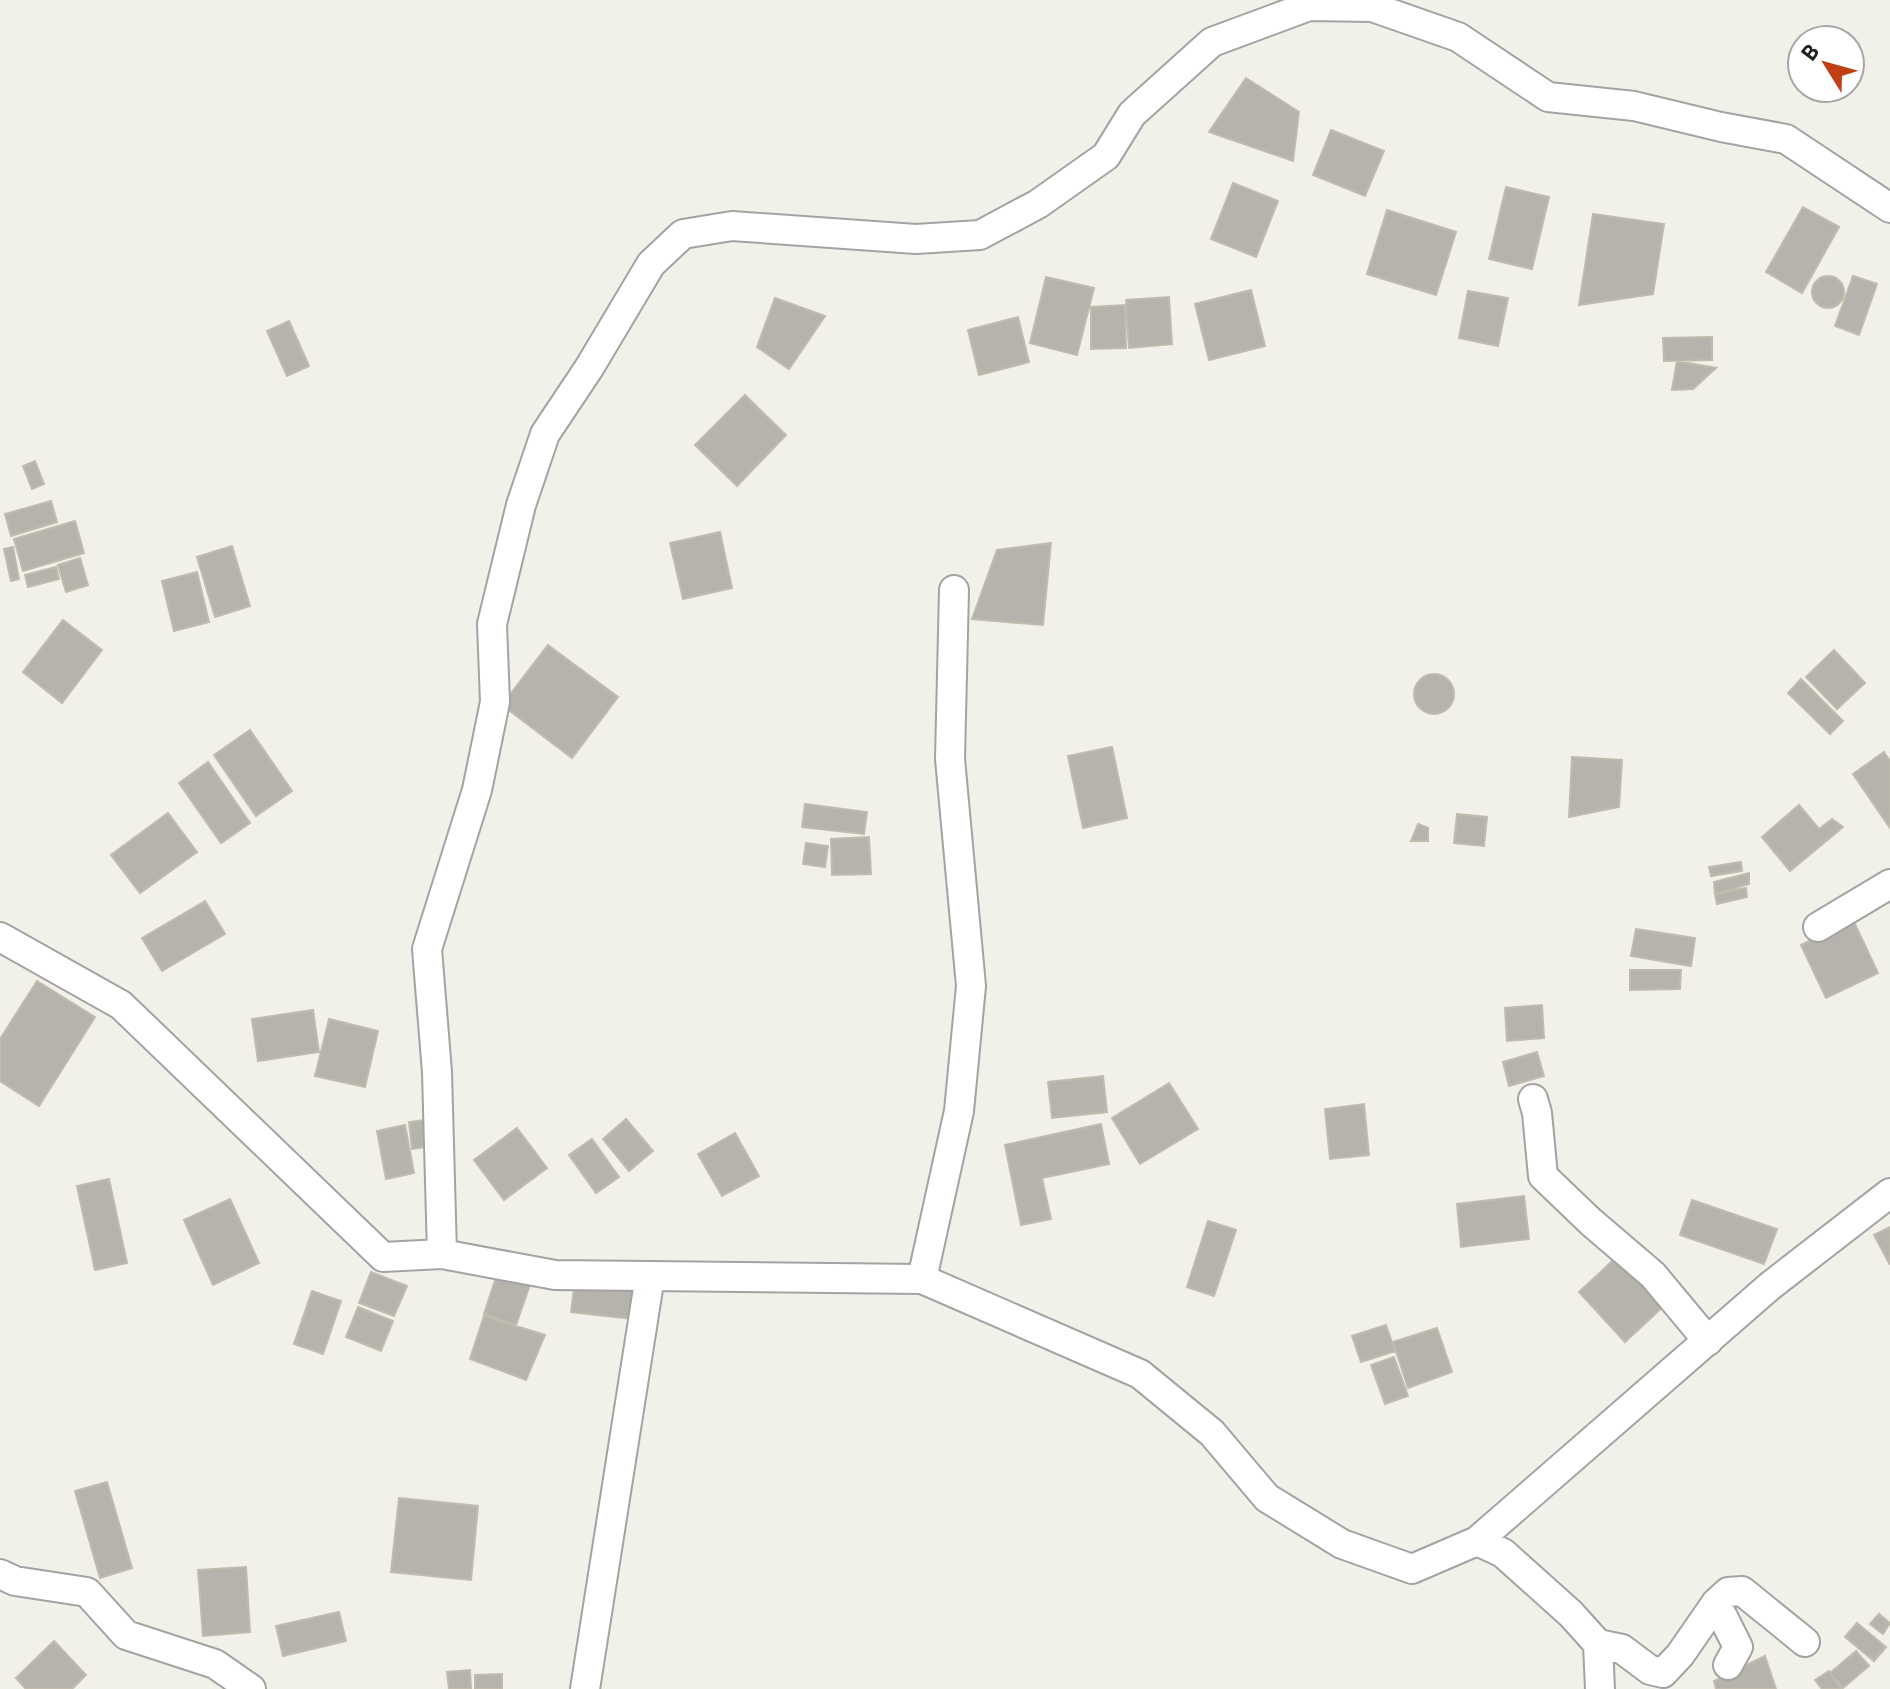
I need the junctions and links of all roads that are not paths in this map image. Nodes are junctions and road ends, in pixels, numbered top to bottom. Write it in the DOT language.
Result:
graph roads {
  1 [pos="1890,208"];
  2 [pos="954,590"];
  3 [pos="1890,884"];
  4 [pos="1818,927"];
  5 [pos="0,937"];
  6 [pos="1533,1099"];
  7 [pos="1890,1193"];
  8 [pos="442,1254"];
  9 [pos="650,1276"];
  10 [pos="922,1279"];
  11 [pos="1708,1341"];
  12 [pos="1477,1541"];
  13 [pos="0,1574"];
  14 [pos="1716,1603"];
  15 [pos="1805,1642"];
  16 [pos="1598,1644"];
  17 [pos="1728,1665"];
  18 [pos="251,1689"];
  19 [pos="585,1689"];
  20 [pos="1600,1689"];
  1 -- 8 [label="street"];
  2 -- 10 [label="street"];
  3 -- 4 [label="street"];
  5 -- 8 [label="street"];
  6 -- 11 [label="street"];
  7 -- 11 [label="street"];
  8 -- 9 [label="street"];
  9 -- 10 [label="street"];
  9 -- 19 [label="street"];
  10 -- 12 [label="street"];
  11 -- 12 [label="street"];
  12 -- 16 [label="street"];
  13 -- 18 [label="street"];
  14 -- 15 [label="street"];
  14 -- 16 [label="street"];
  14 -- 17 [label="street"];
  16 -- 20 [label="street"];
}
